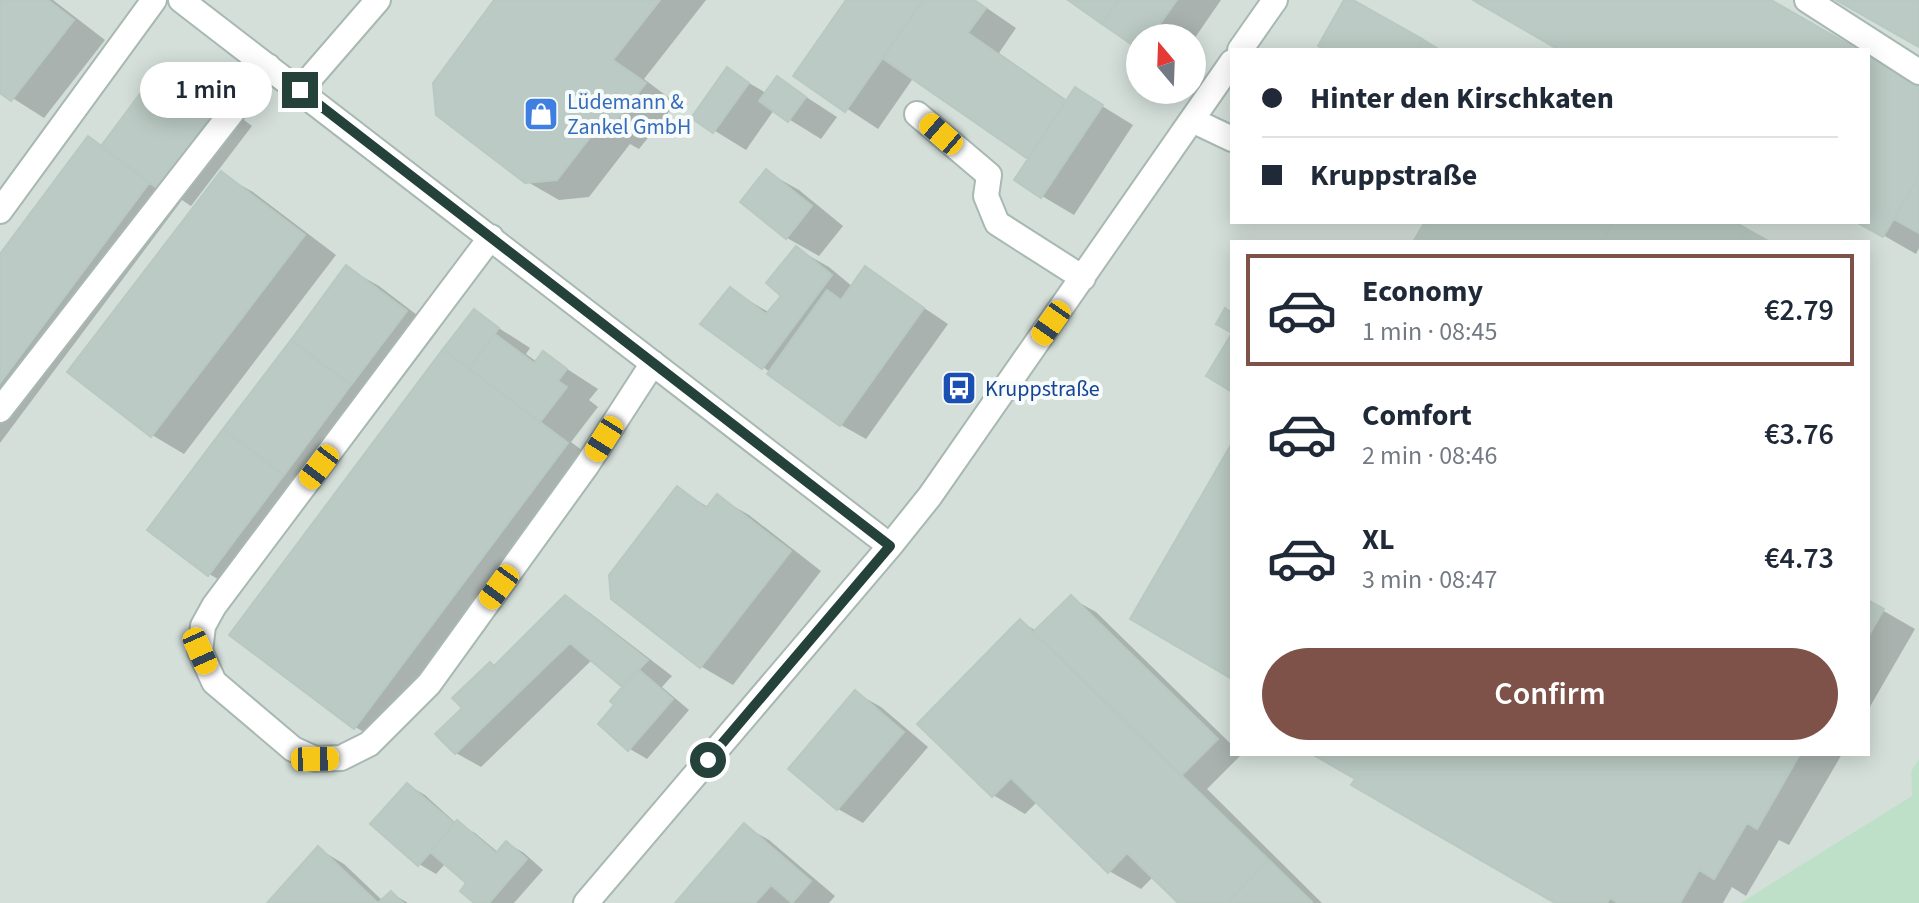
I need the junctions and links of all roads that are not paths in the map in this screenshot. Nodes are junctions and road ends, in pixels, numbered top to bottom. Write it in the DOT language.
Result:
graph roads {
  1 [pos="154,0"];
  2 [pos="181,0"];
  3 [pos="378,0"];
  4 [pos="1275,0"];
  5 [pos="1807,0"];
  6 [pos="1241,48"];
  7 [pos="1230,65"];
  8 [pos="268,66"];
  9 [pos="1919,72"];
  10 [pos="300,90"];
  11 [pos="917,114"];
  12 [pos="1192,120"];
  13 [pos="1230,138"];
  14 [pos="0,211"];
  15 [pos="491,237"];
  16 [pos="1083,278"];
  17 [pos="653,363"];
  18 [pos="0,410"];
  19 [pos="890,546"];
  20 [pos="586,903"];
  1 -- 14 [label="street"];
  2 -- 8 [label="street"];
  3 -- 10 [label="street"];
  4 -- 6 [label="street"];
  5 -- 9 [label="street"];
  7 -- 12 [label="street"];
  8 -- 10 [label="street"];
  8 -- 18 [label="street"];
  10 -- 15 [label="street"];
  11 -- 16 [label="street"];
  12 -- 13 [label="street"];
  12 -- 16 [label="street"];
  15 -- 17 [label="street"];
  15 -- 17 [label="street"];
  16 -- 19 [label="street"];
  17 -- 19 [label="street"];
  19 -- 20 [label="street"];
}
